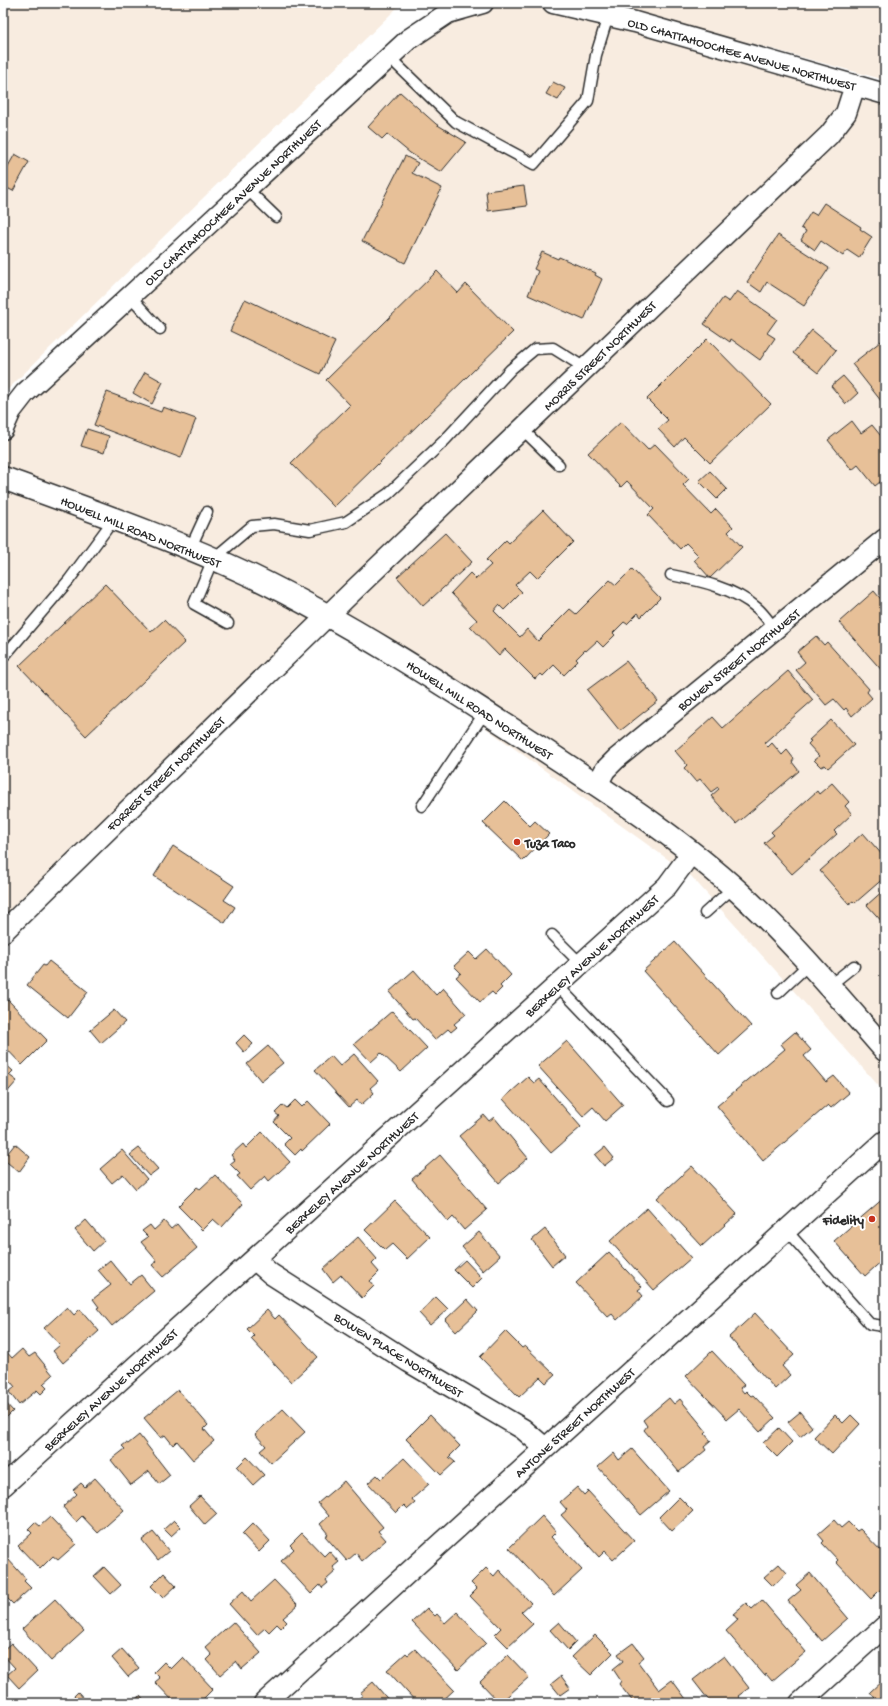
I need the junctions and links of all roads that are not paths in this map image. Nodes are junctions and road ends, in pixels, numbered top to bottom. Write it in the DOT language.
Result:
graph roads {
  1 [pos="483,3"];
  2 [pos="553,3"];
  3 [pos="608,16"];
  4 [pos="389,57"];
  5 [pos="855,85"];
  6 [pos="885,94"];
  7 [pos="247,189"];
  8 [pos="276,217"];
  9 [pos="130,296"];
  10 [pos="160,329"];
  11 [pos="585,368"];
  12 [pos="3,429"];
  13 [pos="522,429"];
  14 [pos="559,465"];
  15 [pos="3,478"];
  16 [pos="207,512"];
  17 [pos="114,519"];
  18 [pos="885,539"];
  19 [pos="190,549"];
  20 [pos="214,559"];
  21 [pos="672,575"];
  22 [pos="328,615"];
  23 [pos="228,623"];
  24 [pos="775,629"];
  25 [pos="3,653"];
  26 [pos="485,712"];
  27 [pos="597,785"];
  28 [pos="422,806"];
  29 [pos="692,852"];
  30 [pos="734,887"];
  31 [pos="705,913"];
  32 [pos="3,932"];
  33 [pos="552,935"];
  34 [pos="581,964"];
  35 [pos="809,964"];
  36 [pos="854,966"];
  37 [pos="557,986"];
  38 [pos="829,986"];
  39 [pos="778,993"];
  40 [pos="885,1050"];
  41 [pos="668,1101"];
  42 [pos="885,1141"];
  43 [pos="786,1230"];
  44 [pos="254,1259"];
  45 [pos="883,1326"];
  46 [pos="545,1448"];
  47 [pos="3,1486"];
  48 [pos="885,1626"];
  49 [pos="264,1703"];
  50 [pos="800,1703"];
  1 -- 4 [label="street, OLD CHATTAHOOCHEE AVENUE NORTHWEST"];
  2 -- 3 [label="street, OLD CHATTAHOOCHEE AVENUE NORTHWEST"];
  3 -- 4 [label="lane"];
  3 -- 5 [label="street, OLD CHATTAHOOCHEE AVENUE NORTHWEST"];
  4 -- 7 [label="street, OLD CHATTAHOOCHEE AVENUE NORTHWEST"];
  5 -- 6 [label="street, OLD CHATTAHOOCHEE AVENUE NORTHWEST"];
  5 -- 11 [label="street, MORRIS STREET NORTHWEST"];
  7 -- 8 [label="lane"];
  7 -- 9 [label="street, OLD CHATTAHOOCHEE AVENUE NORTHWEST"];
  9 -- 10 [label="lane"];
  9 -- 12 [label="street, OLD CHATTAHOOCHEE AVENUE NORTHWEST"];
  11 -- 13 [label="street, MORRIS STREET NORTHWEST"];
  11 -- 20 [label="lane"];
  13 -- 14 [label="lane"];
  13 -- 22 [label="street, MORRIS STREET NORTHWEST"];
  15 -- 17 [label="main road, HOWELL MILL ROAD NORTHWEST"];
  16 -- 19 [label="lane"];
  17 -- 19 [label="main road, HOWELL MILL ROAD NORTHWEST"];
  17 -- 25 [label="lane"];
  18 -- 24 [label="street, BOWEN STREET NORTHWEST"];
  19 -- 20 [label="main road, HOWELL MILL ROAD NORTHWEST"];
  20 -- 22 [label="main road, HOWELL MILL ROAD NORTHWEST"];
  20 -- 23 [label="lane"];
  21 -- 24 [label="lane"];
  22 -- 26 [label="main road, HOWELL MILL ROAD NORTHWEST"];
  22 -- 32 [label="street, FORREST STREET NORTHWEST"];
  24 -- 27 [label="street, BOWEN STREET NORTHWEST"];
  26 -- 27 [label="main road, HOWELL MILL ROAD NORTHWEST"];
  26 -- 28 [label="lane"];
  27 -- 29 [label="main road, HOWELL MILL ROAD NORTHWEST"];
  29 -- 30 [label="main road, HOWELL MILL ROAD NORTHWEST"];
  29 -- 34 [label="street, BERKELEY AVENUE NORTHWEST"];
  30 -- 31 [label="lane"];
  30 -- 35 [label="main road, HOWELL MILL ROAD NORTHWEST"];
  33 -- 34 [label="lane"];
  34 -- 37 [label="street, BERKELEY AVENUE NORTHWEST"];
  35 -- 38 [label="main road, HOWELL MILL ROAD NORTHWEST"];
  35 -- 39 [label="lane"];
  36 -- 38 [label="lane"];
  37 -- 41 [label="lane"];
  37 -- 44 [label="street, BERKELEY AVENUE NORTHWEST"];
  38 -- 40 [label="main road, HOWELL MILL ROAD NORTHWEST"];
  42 -- 43 [label="street, ANTONE STREET NORTHWEST"];
  43 -- 45 [label="lane"];
  43 -- 46 [label="street, ANTONE STREET NORTHWEST"];
  44 -- 46 [label="street, BOWEN PLACE NORTHWEST"];
  44 -- 47 [label="street, BERKELEY AVENUE NORTHWEST"];
  46 -- 49 [label="street, ANTONE STREET NORTHWEST"];
  48 -- 50 [label="street"];
}
